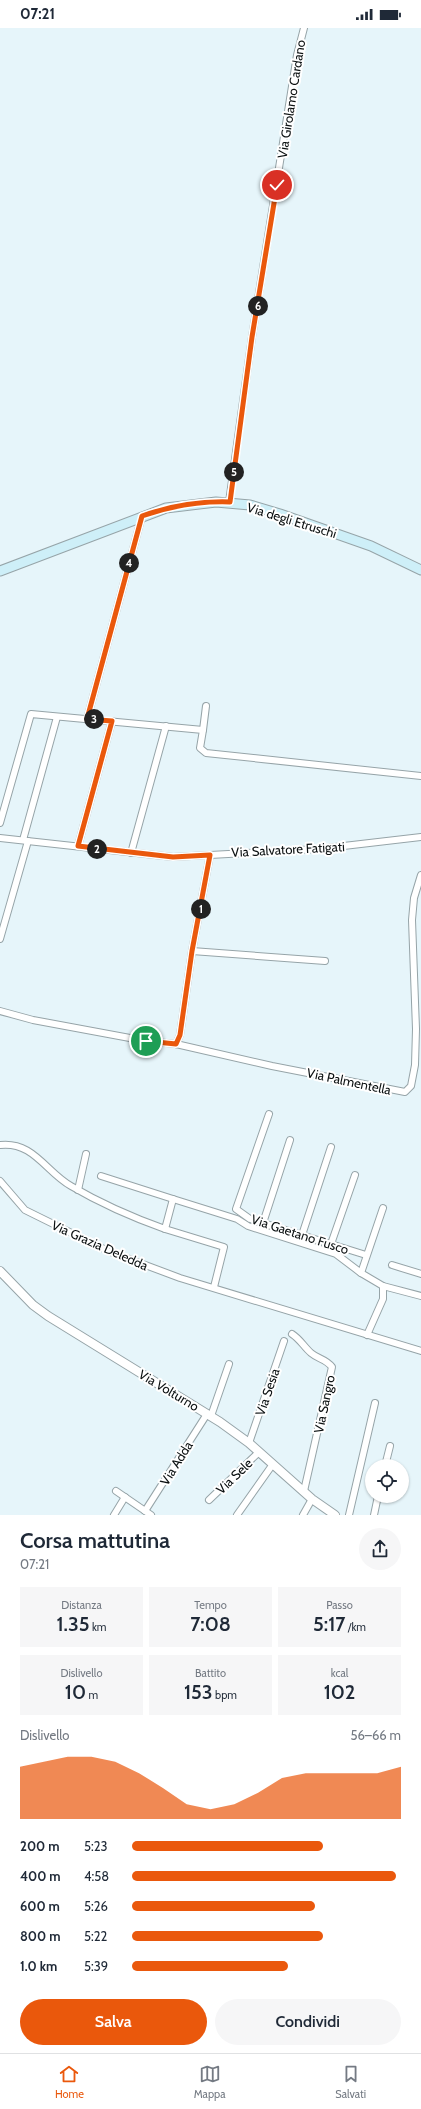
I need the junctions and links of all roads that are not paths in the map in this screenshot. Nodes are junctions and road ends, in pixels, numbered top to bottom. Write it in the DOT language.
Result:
graph roads {
  1 [pos="304,28"];
  2 [pos="230,502"];
  3 [pos="142,516"];
  4 [pos="421,570"];
  5 [pos="0,571"];
  6 [pos="206,706"];
  7 [pos="57,716"];
  8 [pos="87,719"];
  9 [pos="112,721"];
  10 [pos="166,726"];
  11 [pos="203,730"];
  12 [pos="421,776"];
  13 [pos="0,823"];
  14 [pos="421,837"];
  15 [pos="0,838"];
  16 [pos="26,841"];
  17 [pos="78,846"];
  18 [pos="131,853"];
  19 [pos="210,855"];
  20 [pos="421,875"];
  21 [pos="0,939"];
  22 [pos="192,951"];
  23 [pos="325,961"];
  24 [pos="413,975"];
  25 [pos="421,976"];
  26 [pos="0,1011"];
  27 [pos="176,1044"];
  28 [pos="269,1114"];
  29 [pos="290,1140"];
  30 [pos="0,1144"];
  31 [pos="331,1147"];
  32 [pos="86,1154"];
  33 [pos="355,1175"];
  34 [pos="101,1176"];
  35 [pos="0,1181"];
  36 [pos="78,1190"];
  37 [pos="173,1199"];
  38 [pos="383,1208"];
  39 [pos="263,1223"];
  40 [pos="165,1229"];
  41 [pos="302,1235"];
  42 [pos="331,1244"];
  43 [pos="366,1255"];
  44 [pos="392,1265"];
  45 [pos="0,1271"];
  46 [pos="361,1273"];
  47 [pos="421,1274"];
  48 [pos="383,1286"];
  49 [pos="214,1287"];
  50 [pos="421,1296"];
  51 [pos="292,1334"];
  52 [pos="367,1335"];
  53 [pos="284,1341"];
  54 [pos="421,1351"];
  55 [pos="229,1364"];
  56 [pos="375,1403"];
  57 [pos="209,1415"];
  58 [pos="249,1443"];
  59 [pos="390,1446"];
  60 [pos="259,1452"];
  61 [pos="387,1459"];
  62 [pos="273,1464"];
  63 [pos="116,1491"];
  64 [pos="304,1491"];
  65 [pos="125,1497"];
  66 [pos="312,1499"];
  67 [pos="209,1500"];
  68 [pos="377,1503"];
  69 [pos="148,1513"];
  70 [pos="114,1515"];
  71 [pos="237,1515"];
  72 [pos="303,1515"];
  73 [pos="335,1515"];
  74 [pos="349,1515"];
  75 [pos="374,1515"];
  1 -- 2 [label="street, Via Girolamo Cardano"];
  2 -- 3 [label="main road, Via degli Etruschi"];
  2 -- 4 [label="main road, Via degli Etruschi"];
  3 -- 5 [label="main road, Via degli Etruschi"];
  3 -- 8 [label="street"];
  6 -- 11 [label="street"];
  7 -- 8 [label="street"];
  7 -- 13 [label="street"];
  7 -- 16 [label="street"];
  8 -- 9 [label="street"];
  9 -- 10 [label="street"];
  9 -- 17 [label="street"];
  10 -- 11 [label="street"];
  10 -- 18 [label="street"];
  11 -- 12 [label="street"];
  14 -- 19 [label="street, Via Salvatore Fatigati"];
  15 -- 16 [label="street, Via Salvatore Fatigati"];
  16 -- 17 [label="street, Via Salvatore Fatigati"];
  16 -- 21 [label="street"];
  17 -- 18 [label="street, Via Salvatore Fatigati"];
  18 -- 19 [label="street, Via Salvatore Fatigati"];
  19 -- 22 [label="street"];
  20 -- 24 [label="street, Via Palmentella"];
  22 -- 23 [label="street"];
  22 -- 27 [label="street"];
  24 -- 25 [label="street"];
  24 -- 27 [label="street, Via Palmentella"];
  26 -- 27 [label="street, Via Palmentella"];
  28 -- 39 [label="street, Via Gaetano Fusco"];
  29 -- 39 [label="street"];
  30 -- 36 [label="street"];
  31 -- 41 [label="street"];
  32 -- 36 [label="street"];
  33 -- 42 [label="street"];
  34 -- 37 [label="street"];
  35 -- 49 [label="street, Via Grazia Deledda"];
  36 -- 40 [label="street"];
  37 -- 40 [label="street"];
  37 -- 46 [label="street"];
  38 -- 43 [label="street"];
  39 -- 41 [label="street, Via Gaetano Fusco"];
  40 -- 49 [label="street"];
  41 -- 42 [label="street, Via Gaetano Fusco"];
  42 -- 43 [label="street, Via Gaetano Fusco"];
  43 -- 46 [label="street"];
  44 -- 47 [label="street"];
  45 -- 57 [label="street, Via Volturno"];
  46 -- 48 [label="street"];
  48 -- 50 [label="street"];
  48 -- 52 [label="street"];
  49 -- 52 [label="street, Via Grazia Deledda"];
  51 -- 64 [label="street, Via Sangro"];
  52 -- 54 [label="street, Via Grazia Deledda"];
  53 -- 58 [label="street, Via Sesia"];
  55 -- 57 [label="street, Via Adda"];
  56 -- 74 [label="street"];
  57 -- 58 [label="street, Via Volturno"];
  57 -- 69 [label="street, Via Adda"];
  58 -- 60 [label="street, Via Volturno"];
  59 -- 61 [label="street"];
  60 -- 62 [label="street, Via Volturno"];
  60 -- 67 [label="street, Via Sele"];
  62 -- 64 [label="street, Via Volturno"];
  62 -- 71 [label="street"];
  63 -- 65 [label="street"];
  64 -- 66 [label="street, Via Volturno"];
  65 -- 69 [label="street"];
  65 -- 70 [label="street"];
  66 -- 72 [label="street"];
  66 -- 73 [label="street, Via Volturno"];
  68 -- 75 [label="street"];
}
